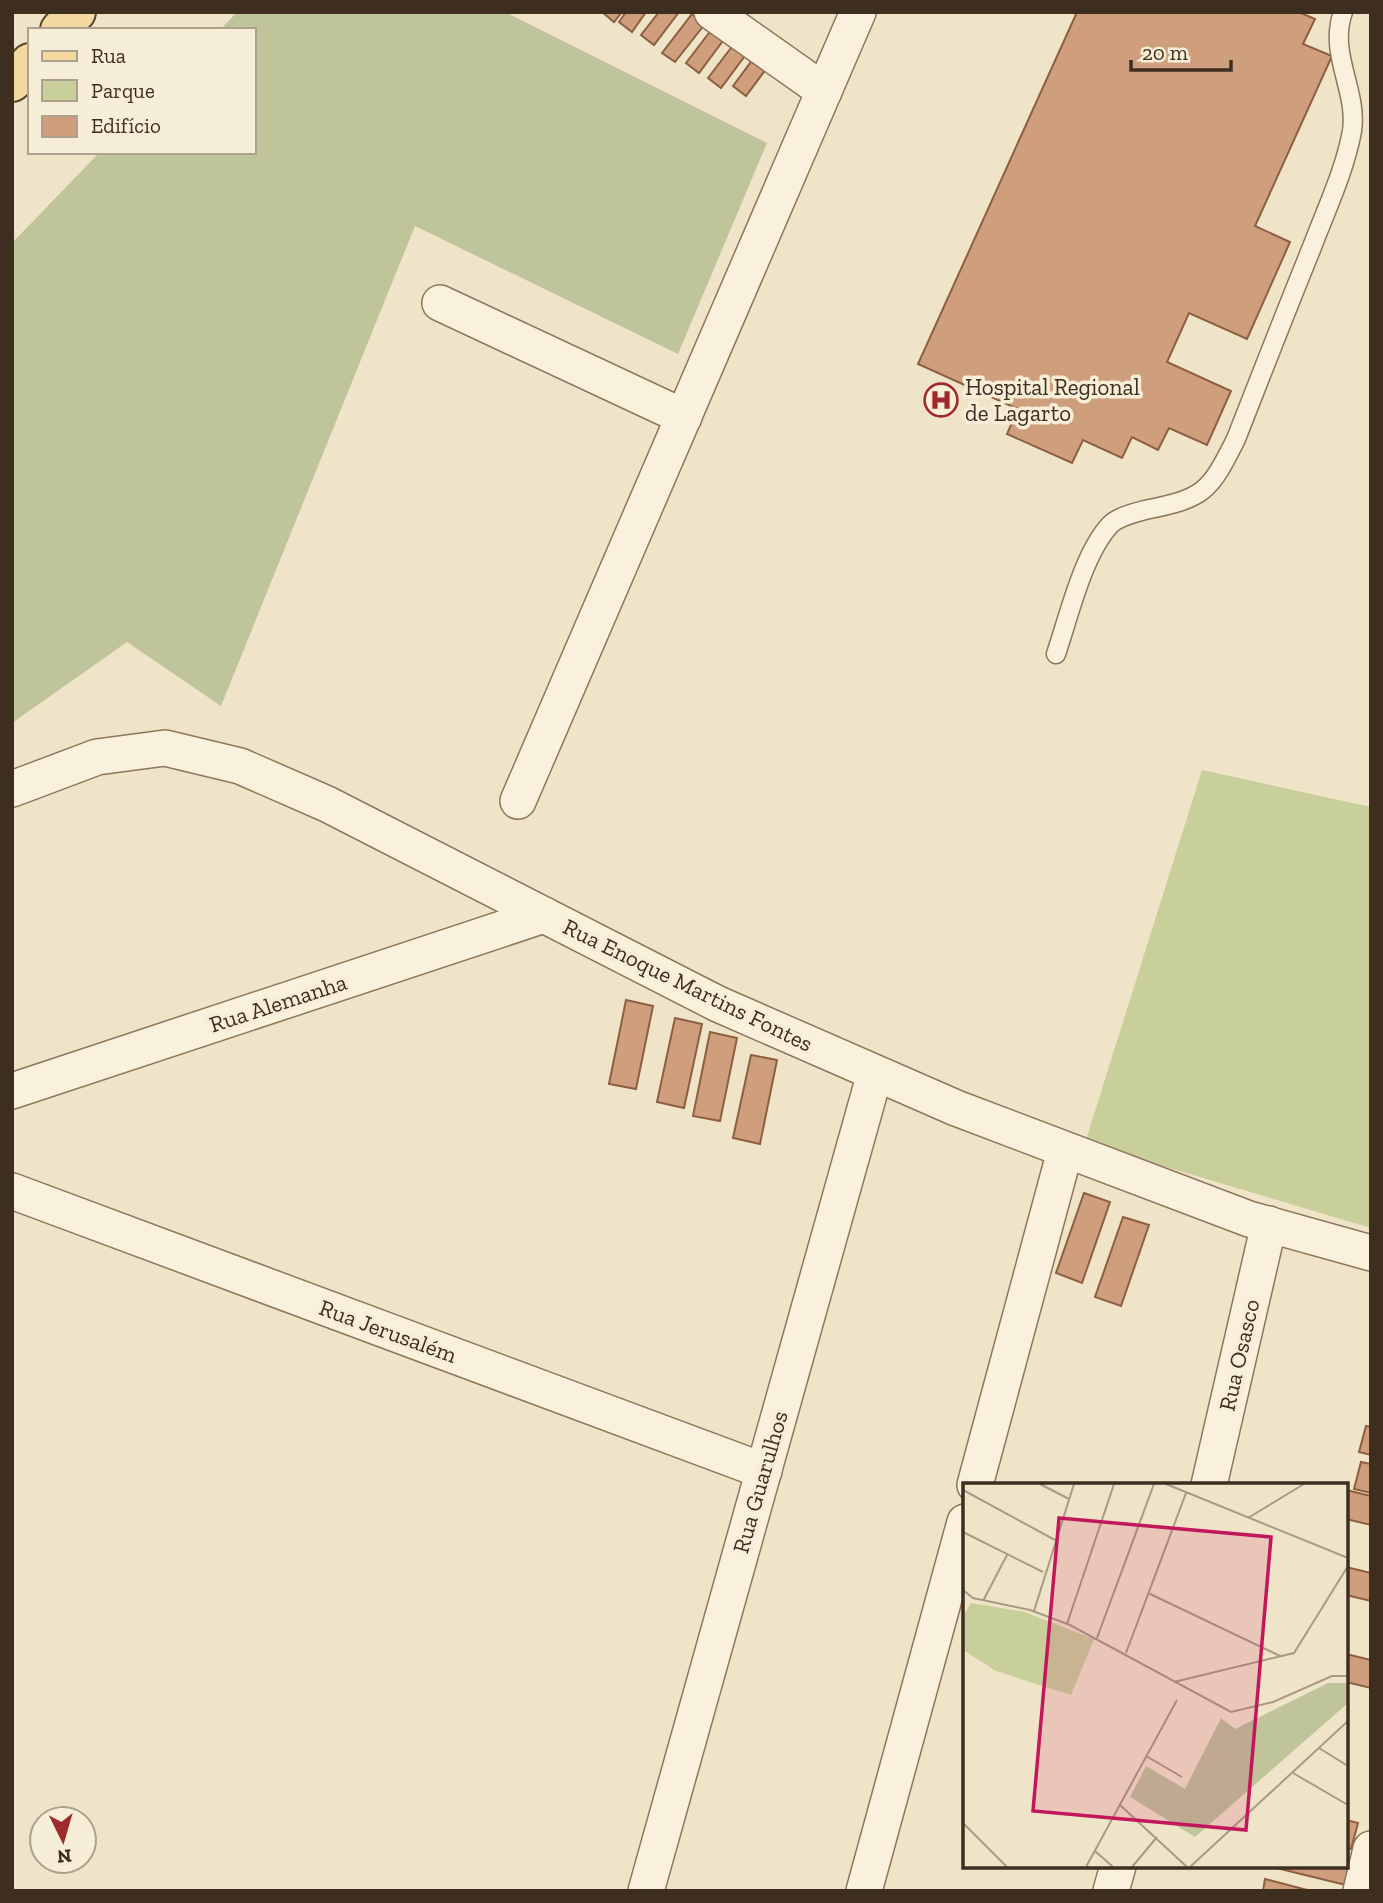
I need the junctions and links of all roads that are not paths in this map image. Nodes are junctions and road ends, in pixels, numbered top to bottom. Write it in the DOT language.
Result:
graph roads {
  1 [pos="76,12"];
  2 [pos="712,12"];
  3 [pos="858,12"];
  4 [pos="1343,12"];
  5 [pos="62,28"];
  6 [pos="28,65"];
  7 [pos="12,82"];
  8 [pos="824,91"];
  9 [pos="440,303"];
  10 [pos="684,417"];
  11 [pos="1056,654"];
  12 [pos="12,789"];
  13 [pos="518,801"];
  14 [pos="544,915"];
  15 [pos="875,1073"];
  16 [pos="12,1091"];
  17 [pos="1065,1151"];
  18 [pos="12,1191"];
  19 [pos="1269,1224"];
  20 [pos="1371,1253"];
  21 [pos="764,1471"];
  22 [pos="976,1483"];
  23 [pos="1209,1483"];
  24 [pos="963,1529"];
  25 [pos="1371,1849"];
  26 [pos="1117,1868"];
  27 [pos="646,1891"];
  28 [pos="864,1891"];
  29 [pos="1111,1891"];
  30 [pos="1361,1891"];
  1 -- 5 [label="main road"];
  2 -- 8 [label="street"];
  3 -- 8 [label="street"];
  4 -- 11 [label="lane"];
  6 -- 7 [label="main road"];
  8 -- 10 [label="street"];
  9 -- 10 [label="street"];
  10 -- 13 [label="street"];
  12 -- 14 [label="street, Rua Enoque Martins Fontes"];
  14 -- 15 [label="street, Rua Enoque Martins Fontes"];
  14 -- 16 [label="street, Rua Alemanha"];
  15 -- 17 [label="street, Rua Enoque Martins Fontes"];
  15 -- 21 [label="street, Rua Guarulhos"];
  17 -- 19 [label="street, Rua Enoque Martins Fontes"];
  17 -- 22 [label="street"];
  18 -- 21 [label="street, Rua Jerusalém"];
  19 -- 20 [label="street, Rua Enoque Martins Fontes"];
  19 -- 23 [label="street, Rua Osasco"];
  21 -- 27 [label="street, Rua Guarulhos"];
  24 -- 28 [label="street"];
  25 -- 30 [label="street"];
  26 -- 29 [label="street"];
}
